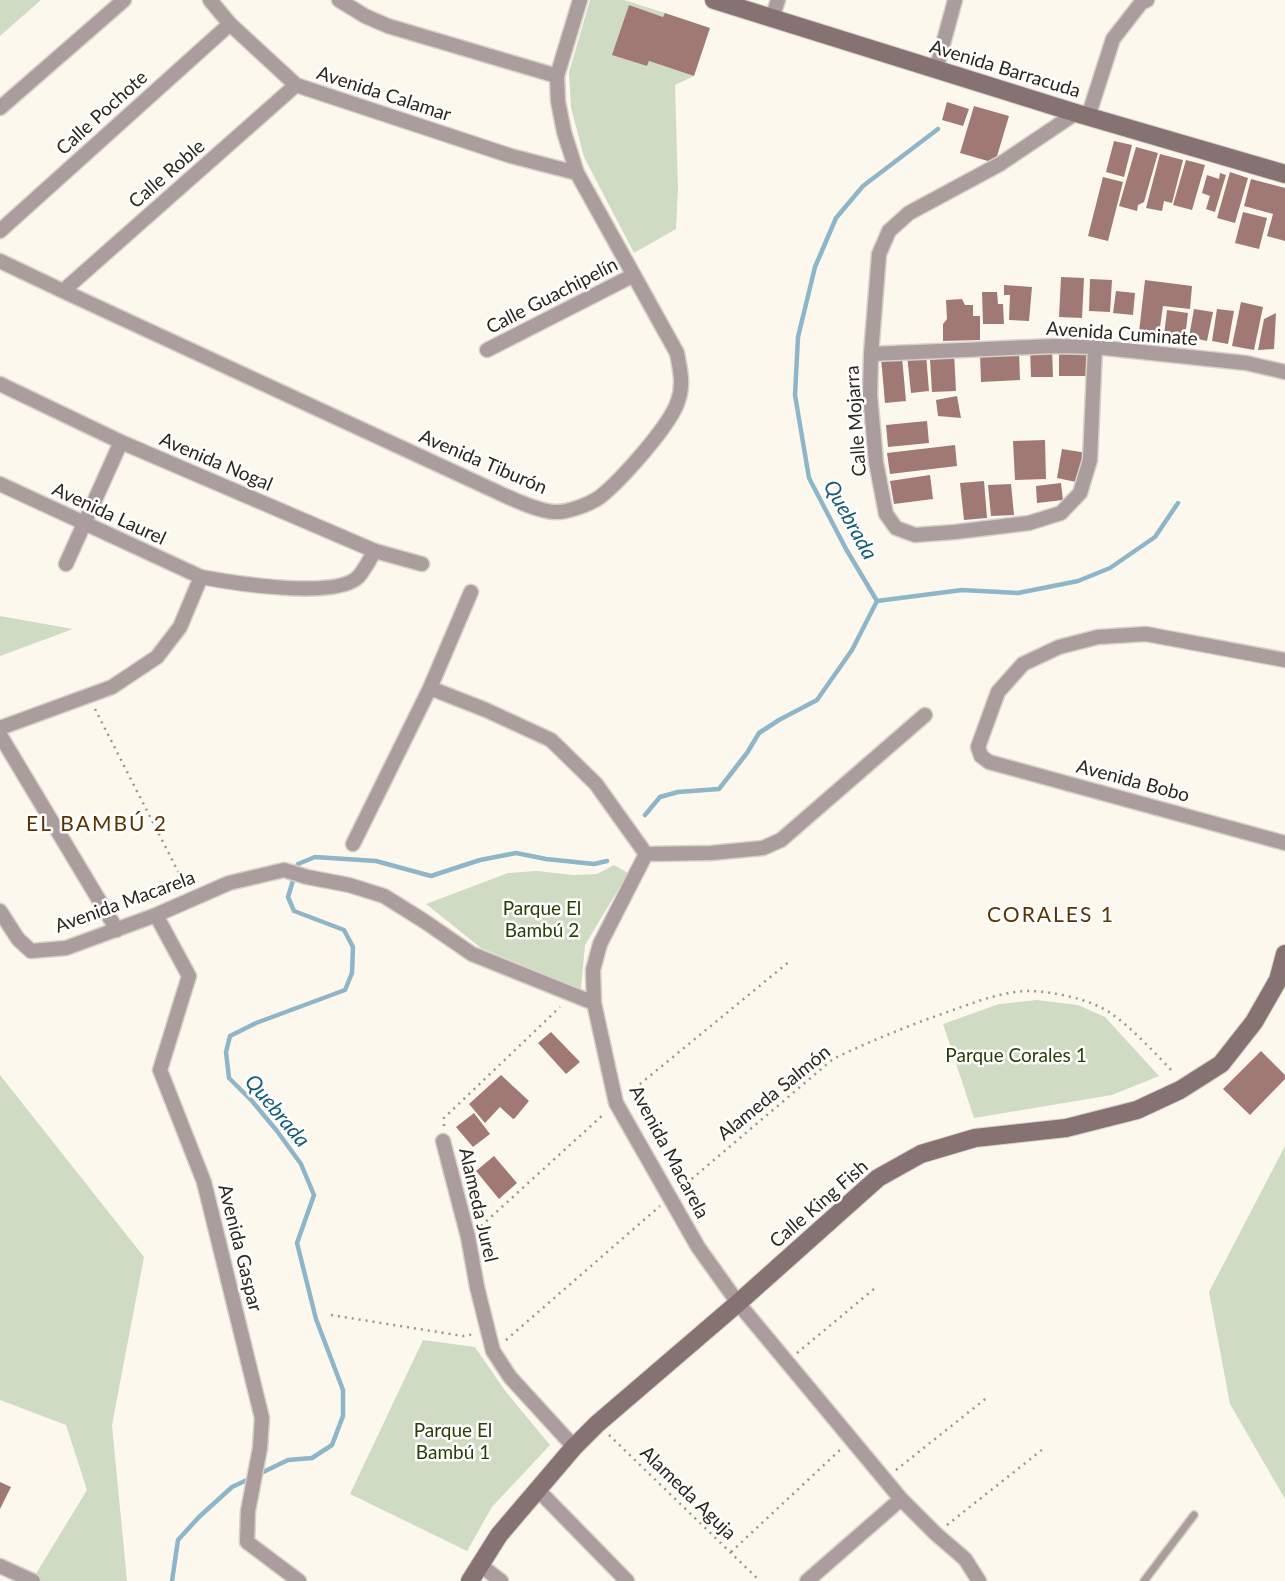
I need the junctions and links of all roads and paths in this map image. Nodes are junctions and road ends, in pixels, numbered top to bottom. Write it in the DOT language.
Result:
graph roads {
  1 [pos="124,0"];
  2 [pos="210,0"];
  3 [pos="339,0"];
  4 [pos="580,0"];
  5 [pos="714,0"];
  6 [pos="778,0"];
  7 [pos="956,0"];
  8 [pos="1147,0"];
  9 [pos="772,18"];
  10 [pos="230,24"];
  11 [pos="936,70"];
  12 [pos="557,76"];
  13 [pos="296,85"];
  14 [pos="0,108"];
  15 [pos="1082,115"];
  16 [pos="577,173"];
  17 [pos="1285,174"];
  18 [pos="0,231"];
  19 [pos="0,261"];
  20 [pos="634,275"];
  21 [pos="63,292"];
  22 [pos="1095,347"];
  23 [pos="487,350"];
  24 [pos="871,354"];
  25 [pos="1285,372"];
  26 [pos="0,384"];
  27 [pos="121,442"];
  28 [pos="0,484"];
  29 [pos="83,524"];
  30 [pos="374,551"];
  31 [pos="66,564"];
  32 [pos="422,564"];
  33 [pos="201,577"];
  34 [pos="471,592"];
  35 [pos="1285,660"];
  36 [pos="430,688"];
  37 [pos="89,696"];
  38 [pos="925,715"];
  39 [pos="0,728"];
  40 [pos="0,735"];
  41 [pos="1285,843"];
  42 [pos="353,844"];
  43 [pos="646,854"];
  44 [pos="193,899"];
  45 [pos="0,911"];
  46 [pos="156,915"];
  47 [pos="117,930"];
  48 [pos="1285,954"];
  49 [pos="573,995"];
  50 [pos="594,1003"];
  51 [pos="1186,1086"];
  52 [pos="443,1141"];
  53 [pos="669,1198"];
  54 [pos="874,1289"];
  55 [pos="738,1303"];
  56 [pos="331,1315"];
  57 [pos="488,1332"];
  58 [pos="493,1351"];
  59 [pos="786,1361"];
  60 [pos="989,1396"];
  61 [pos="597,1424"];
  62 [pos="851,1440"];
  63 [pos="574,1447"];
  64 [pos="1043,1449"];
  65 [pos="886,1478"];
  66 [pos="537,1489"];
  67 [pos="901,1499"];
  68 [pos="1194,1515"];
  69 [pos="936,1534"];
  70 [pos="731,1552"];
  71 [pos="479,1564"];
  72 [pos="0,1566"];
  73 [pos="33,1581"];
  74 [pos="299,1581"];
  75 [pos="470,1581"];
  76 [pos="501,1581"];
  77 [pos="626,1581"];
  78 [pos="760,1581"];
  79 [pos="807,1581"];
  80 [pos="979,1581"];
  81 [pos="1144,1581"];
  1 -- 14 [label="street"];
  2 -- 10 [label="street, Avenida Calamar"];
  3 -- 12 [label="street"];
  4 -- 12 [label="street, Avenida Tiburón"];
  5 -- 9 [label="street, Avenida Barracuda"];
  6 -- 9 [label="street"];
  7 -- 11 [label="street"];
  8 -- 15 [label="street"];
  9 -- 11 [label="street, Avenida Barracuda"];
  10 -- 13 [label="street, Avenida Calamar"];
  10 -- 18 [label="street, Calle Pochote"];
  11 -- 15 [label="street, Avenida Barracuda"];
  12 -- 16 [label="street, Avenida Tiburón"];
  13 -- 16 [label="street, Avenida Calamar"];
  13 -- 21 [label="street, Calle Roble"];
  15 -- 17 [label="street, Avenida Barracuda"];
  15 -- 24 [label="street, Calle Mojarra"];
  16 -- 20 [label="street, Avenida Tiburón"];
  19 -- 21 [label="street, Avenida Tiburón"];
  20 -- 21 [label="street, Avenida Tiburón"];
  20 -- 23 [label="street, Calle Guachipelín"];
  22 -- 24 [label="street, Avenida Cuminate"];
  22 -- 24 [label="street, Calle Mojarra"];
  22 -- 25 [label="street, Avenida Cuminate"];
  26 -- 27 [label="street, Avenida Nogal"];
  27 -- 29 [label="street"];
  27 -- 30 [label="street, Avenida Nogal"];
  28 -- 29 [label="street, Avenida Laurel"];
  29 -- 31 [label="street"];
  29 -- 33 [label="street, Avenida Laurel"];
  30 -- 32 [label="street, Avenida Nogal"];
  30 -- 33 [label="street, Avenida Laurel"];
  33 -- 37 [label="street"];
  34 -- 36 [label="street"];
  35 -- 41 [label="street, Avenida Bobo"];
  36 -- 42 [label="street"];
  36 -- 43 [label="street"];
  37 -- 39 [label="street"];
  37 -- 44 [label="path"];
  38 -- 43 [label="street"];
  40 -- 47 [label="street"];
  43 -- 50 [label="street"];
  44 -- 46 [label="street, Avenida Macarela"];
  44 -- 49 [label="street, Avenida Macarela"];
  45 -- 47 [label="street, Avenida Macarela"];
  46 -- 47 [label="street, Avenida Macarela"];
  46 -- 74 [label="street, Avenida Gaspar"];
  48 -- 51 [label="street, Calle King Fish"];
  49 -- 50 [label="street, Avenida Macarela"];
  49 -- 52 [label="path, Alameda Jurel"];
  50 -- 53 [label="street, Avenida Macarela"];
  51 -- 53 [label="path, Alameda Salmón"];
  51 -- 55 [label="street, Calle King Fish"];
  52 -- 57 [label="street, Alameda Jurel"];
  53 -- 55 [label="street, Avenida Macarela"];
  53 -- 58 [label="path, Alameda Salmón"];
  54 -- 59 [label="path"];
  55 -- 59 [label="street, Avenida Macarela"];
  55 -- 61 [label="street, Calle King Fish"];
  56 -- 57 [label="path"];
  57 -- 58 [label="street, Alameda Jurel"];
  58 -- 63 [label="street, Alameda Jurel"];
  59 -- 62 [label="street, Avenida Macarela"];
  60 -- 65 [label="path"];
  61 -- 63 [label="street, Calle King Fish"];
  61 -- 70 [label="path, Alameda Aguja"];
  62 -- 65 [label="street, Avenida Macarela"];
  62 -- 70 [label="path"];
  63 -- 66 [label="street, Calle King Fish"];
  64 -- 69 [label="path"];
  65 -- 67 [label="street, Avenida Macarela"];
  66 -- 71 [label="street, Calle King Fish"];
  66 -- 77 [label="street"];
  67 -- 69 [label="street, Avenida Macarela"];
  67 -- 79 [label="street"];
  68 -- 81 [label="lane"];
  69 -- 80 [label="street, Avenida Macarela"];
  70 -- 78 [label="path, Alameda Aguja"];
  71 -- 75 [label="street, Calle King Fish"];
  71 -- 76 [label="street"];
  72 -- 73 [label="street"];
}
